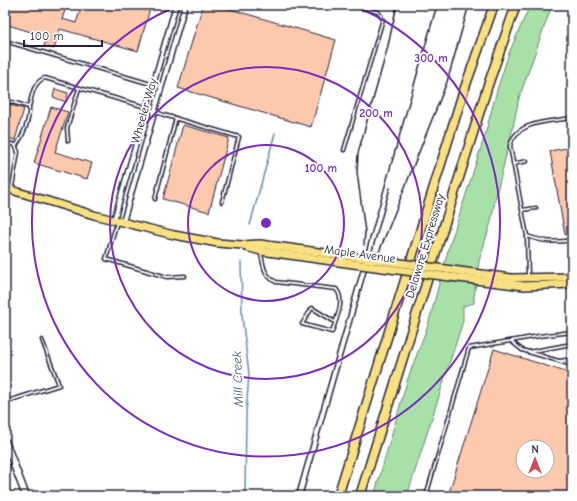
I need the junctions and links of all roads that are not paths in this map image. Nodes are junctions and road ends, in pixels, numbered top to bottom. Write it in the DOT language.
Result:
graph roads {
  1 [pos="176,5"];
  2 [pos="185,5"];
  3 [pos="352,5"];
  4 [pos="494,5"];
  5 [pos="516,5"];
  6 [pos="5,41"];
  7 [pos="153,85"];
  8 [pos="161,87"];
  9 [pos="79,88"];
  10 [pos="5,100"];
  11 [pos="29,107"];
  12 [pos="146,108"];
  13 [pos="154,111"];
  14 [pos="176,118"];
  15 [pos="572,118"];
  16 [pos="68,141"];
  17 [pos="5,142"];
  18 [pos="16,146"];
  19 [pos="344,150"];
  20 [pos="527,161"];
  21 [pos="513,164"];
  22 [pos="8,189"];
  23 [pos="155,199"];
  24 [pos="222,202"];
  25 [pos="536,208"];
  26 [pos="522,210"];
  27 [pos="118,221"];
  28 [pos="526,236"];
  29 [pos="572,240"];
  30 [pos="242,245"];
  31 [pos="261,252"];
  32 [pos="347,259"];
  33 [pos="444,273"];
  34 [pos="185,276"];
  35 [pos="572,277"];
  36 [pos="528,278"];
  37 [pos="572,284"];
  38 [pos="335,322"];
  39 [pos="572,332"];
  40 [pos="42,340"];
  41 [pos="511,341"];
  42 [pos="572,344"];
  43 [pos="527,352"];
  44 [pos="572,359"];
  45 [pos="558,361"];
  46 [pos="572,365"];
  47 [pos="5,402"];
  48 [pos="5,441"];
  49 [pos="26,496"];
  50 [pos="338,496"];
  51 [pos="360,496"];
  52 [pos="426,496"];
  1 -- 7 [label="street, Wheeler Way"];
  2 -- 8 [label="street, Wheeler Way"];
  3 -- 19 [label="lane"];
  4 -- 50 [label="highway, Delaware Expressway"];
  5 -- 51 [label="highway, Delaware Expressway"];
  6 -- 7 [label="lane"];
  7 -- 8 [label="lane"];
  7 -- 12 [label="street, Wheeler Way"];
  8 -- 13 [label="street, Wheeler Way"];
  9 -- 11 [label="lane"];
  9 -- 12 [label="lane"];
  9 -- 16 [label="lane"];
  10 -- 11 [label="lane"];
  11 -- 18 [label="lane"];
  12 -- 13 [label="lane"];
  12 -- 27 [label="street, Wheeler Way"];
  13 -- 14 [label="lane"];
  13 -- 27 [label="street, Wheeler Way"];
  14 -- 23 [label="lane"];
  14 -- 24 [label="lane"];
  15 -- 21 [label="lane"];
  17 -- 18 [label="lane"];
  18 -- 22 [label="lane"];
  20 -- 21 [label="lane"];
  21 -- 26 [label="lane"];
  22 -- 27 [label="main road, Maple Avenue"];
  25 -- 26 [label="lane"];
  26 -- 28 [label="lane"];
  27 -- 30 [label="main road, Maple Avenue"];
  27 -- 34 [label="lane"];
  28 -- 29 [label="lane"];
  28 -- 36 [label="lane"];
  30 -- 31 [label="main road, Maple Avenue"];
  30 -- 32 [label="main road, Maple Avenue"];
  31 -- 32 [label="main road, Maple Avenue"];
  31 -- 38 [label="lane"];
  32 -- 33 [label="main road, Maple Avenue, bridge"];
  33 -- 36 [label="main road, Maple Avenue"];
  33 -- 37 [label="main road, Maple Avenue"];
  35 -- 36 [label="main road, Maple Avenue"];
  38 -- 38 [label="lane"];
  39 -- 41 [label="lane"];
  40 -- 47 [label="lane"];
  41 -- 43 [label="lane"];
  41 -- 52 [label="lane"];
  42 -- 43 [label="lane"];
  43 -- 45 [label="lane"];
  44 -- 45 [label="lane"];
  45 -- 46 [label="lane"];
  48 -- 49 [label="main road"];
}
